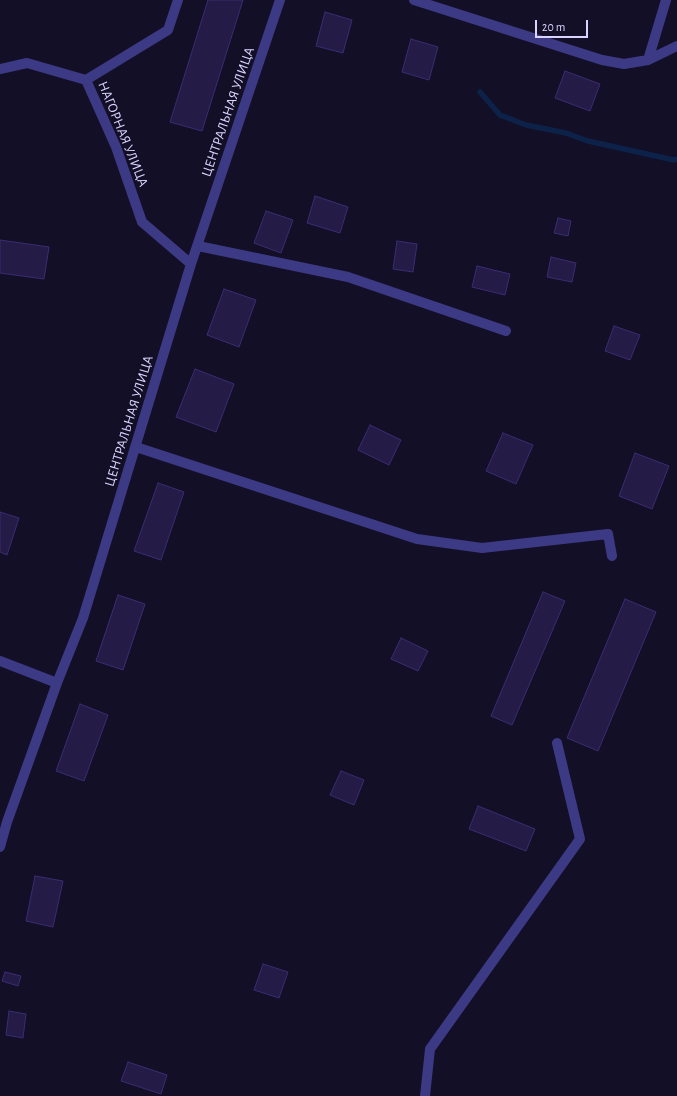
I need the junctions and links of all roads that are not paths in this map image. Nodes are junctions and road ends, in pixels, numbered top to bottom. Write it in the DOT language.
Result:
graph roads {
  1 [pos="178,0"];
  2 [pos="280,0"];
  3 [pos="414,0"];
  4 [pos="666,0"];
  5 [pos="677,46"];
  6 [pos="648,60"];
  7 [pos="0,69"];
  8 [pos="86,80"];
  9 [pos="198,246"];
  10 [pos="191,264"];
  11 [pos="506,331"];
  12 [pos="136,447"];
  13 [pos="612,556"];
  14 [pos="0,662"];
  15 [pos="57,683"];
  16 [pos="557,743"];
  17 [pos="3,821"];
  18 [pos="0,847"];
  19 [pos="425,1096"];
  1 -- 8 [label="street"];
  2 -- 9 [label="street, ЦЕНТРАЛЬНАЯ УЛИЦА"];
  3 -- 6 [label="street"];
  4 -- 6 [label="street"];
  5 -- 6 [label="street"];
  7 -- 8 [label="street, НАГОРНАЯ УЛИЦА"];
  8 -- 10 [label="street, НАГОРНАЯ УЛИЦА"];
  9 -- 10 [label="street, ЦЕНТРАЛЬНАЯ УЛИЦА"];
  9 -- 11 [label="street"];
  10 -- 12 [label="street, ЦЕНТРАЛЬНАЯ УЛИЦА"];
  12 -- 13 [label="street"];
  12 -- 15 [label="street, ЦЕНТРАЛЬНАЯ УЛИЦА"];
  14 -- 15 [label="street"];
  15 -- 17 [label="street, ЦЕНТРАЛЬНАЯ УЛИЦА"];
  16 -- 19 [label="street"];
  17 -- 18 [label="street, ЦЕНТРАЛЬНАЯ УЛИЦА"];
}
